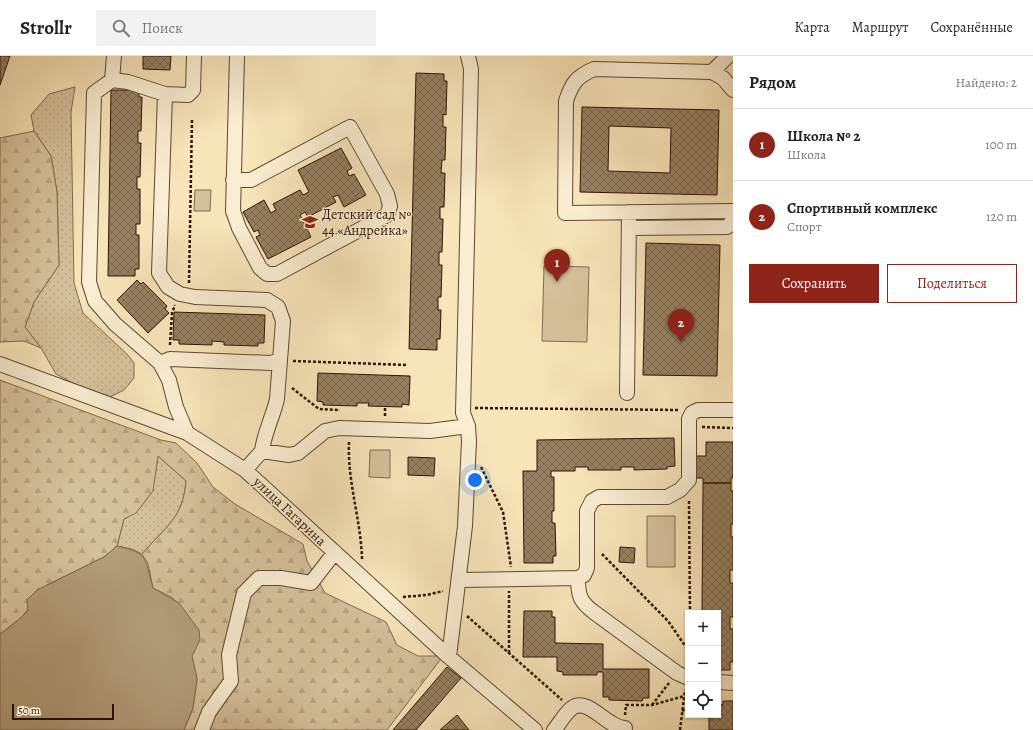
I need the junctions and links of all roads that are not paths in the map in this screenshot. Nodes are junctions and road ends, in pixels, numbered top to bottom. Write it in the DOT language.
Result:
graph roads {
  1 [pos="114,56"];
  2 [pos="194,56"];
  3 [pos="237,56"];
  4 [pos="468,56"];
  5 [pos="728,56"];
  6 [pos="712,72"];
  7 [pos="112,80"];
  8 [pos="733,90"];
  9 [pos="165,94"];
  10 [pos="233,180"];
  11 [pos="733,211"];
  12 [pos="629,212"];
  13 [pos="733,221"];
  14 [pos="629,228"];
  15 [pos="280,360"];
  16 [pos="165,361"];
  17 [pos="0,364"];
  18 [pos="627,393"];
  19 [pos="733,410"];
  20 [pos="468,426"];
  21 [pos="187,433"];
  22 [pos="262,451"];
  23 [pos="245,470"];
  24 [pos="335,552"];
  25 [pos="578,578"];
  26 [pos="458,584"];
  27 [pos="449,657"];
  28 [pos="684,676"];
  29 [pos="721,682"];
  30 [pos="733,683"];
  31 [pos="625,728"];
  32 [pos="202,730"];
  33 [pos="535,730"];
  34 [pos="554,730"];
  1 -- 7 [label="street"];
  2 -- 9 [label="street"];
  3 -- 10 [label="street"];
  4 -- 20 [label="street"];
  5 -- 6 [label="street"];
  6 -- 8 [label="street"];
  6 -- 12 [label="street"];
  7 -- 9 [label="street"];
  7 -- 16 [label="street"];
  9 -- 15 [label="street"];
  10 -- 10 [label="street"];
  11 -- 12 [label="street"];
  12 -- 14 [label="street"];
  13 -- 14 [label="street"];
  14 -- 18 [label="street"];
  15 -- 16 [label="street"];
  15 -- 22 [label="street"];
  16 -- 21 [label="street"];
  17 -- 21 [label="street, улица Гагарина"];
  19 -- 25 [label="street"];
  20 -- 22 [label="street"];
  20 -- 26 [label="street"];
  21 -- 23 [label="street, улица Гагарина"];
  22 -- 23 [label="street"];
  23 -- 24 [label="street, улица Гагарина"];
  24 -- 27 [label="street, улица Гагарина"];
  24 -- 32 [label="street"];
  25 -- 26 [label="street"];
  25 -- 28 [label="street"];
  26 -- 27 [label="street"];
  27 -- 33 [label="street, улица Гагарина"];
  29 -- 30 [label="street"];
  31 -- 34 [label="street"];
}
